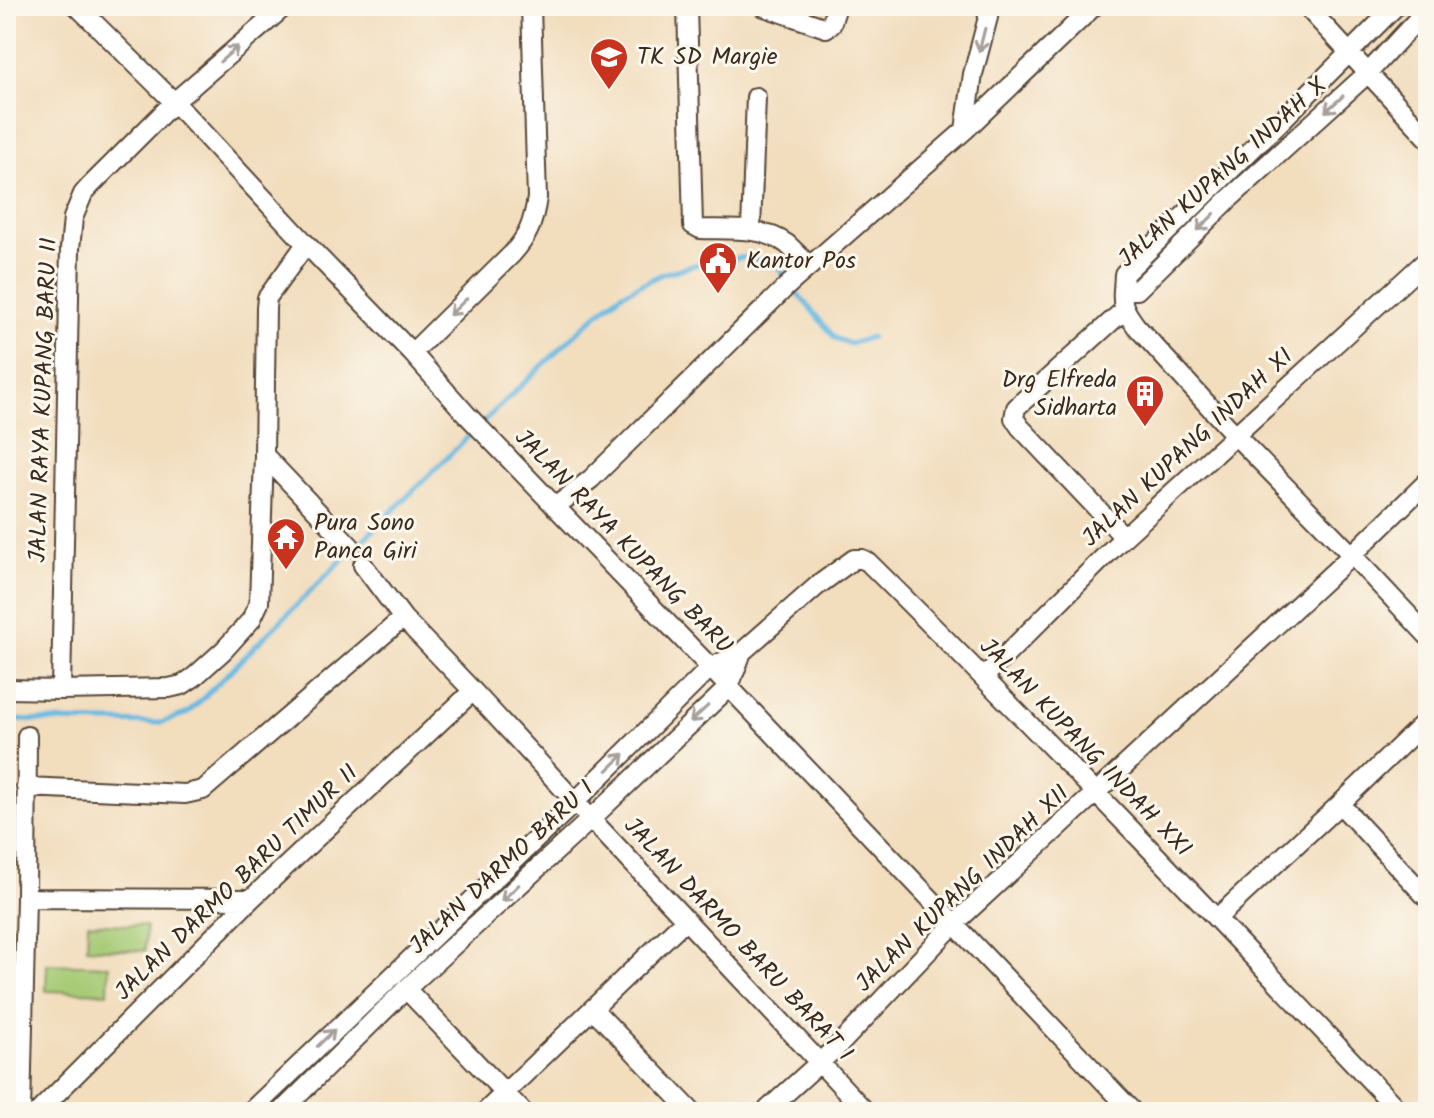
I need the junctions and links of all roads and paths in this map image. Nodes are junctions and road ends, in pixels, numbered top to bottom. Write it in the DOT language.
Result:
graph roads {
  1 [pos="77,6"];
  2 [pos="285,6"];
  3 [pos="531,6"];
  4 [pos="687,6"];
  5 [pos="762,6"];
  6 [pos="837,6"];
  7 [pos="991,6"];
  8 [pos="1094,6"];
  9 [pos="1306,6"];
  10 [pos="1396,6"];
  11 [pos="1428,8"];
  12 [pos="1350,53"];
  13 [pos="1368,73"];
  14 [pos="756,97"];
  15 [pos="174,102"];
  16 [pos="1278,124"];
  17 [pos="965,130"];
  18 [pos="1424,134"];
  19 [pos="1292,142"];
  20 [pos="1214,185"];
  21 [pos="1229,199"];
  22 [pos="751,230"];
  23 [pos="306,244"];
  24 [pos="1428,259"];
  25 [pos="810,266"];
  26 [pos="1123,289"];
  27 [pos="1124,310"];
  28 [pos="412,353"];
  29 [pos="1236,436"];
  30 [pos="264,455"];
  31 [pos="1428,481"];
  32 [pos="555,507"];
  33 [pos="1124,537"];
  34 [pos="351,547"];
  35 [pos="1352,555"];
  36 [pos="363,565"];
  37 [pos="403,618"];
  38 [pos="1428,636"];
  39 [pos="742,652"];
  40 [pos="710,668"];
  41 [pos="984,677"];
  42 [pos="729,687"];
  43 [pos="6,689"];
  44 [pos="61,690"];
  45 [pos="473,691"];
  46 [pos="1428,719"];
  47 [pos="27,736"];
  48 [pos="26,787"];
  49 [pos="1097,792"];
  50 [pos="576,801"];
  51 [pos="1340,804"];
  52 [pos="591,819"];
  53 [pos="26,898"];
  54 [pos="251,899"];
  55 [pos="1428,899"];
  56 [pos="1217,918"];
  57 [pos="685,920"];
  58 [pos="954,924"];
  59 [pos="406,989"];
  60 [pos="593,1009"];
  61 [pos="820,1062"];
  62 [pos="298,1066"];
  63 [pos="311,1083"];
  64 [pos="504,1093"];
  65 [pos="21,1112"];
  66 [pos="38,1112"];
  67 [pos="250,1112"];
  68 [pos="281,1112"];
  69 [pos="485,1112"];
  70 [pos="523,1112"];
  71 [pos="692,1112"];
  72 [pos="765,1112"];
  73 [pos="866,1112"];
  74 [pos="1133,1112"];
  75 [pos="1400,1112"];
  1 -- 15 [label="street, JALAN RAYA KUPANG BARU"];
  15 -- 2 [label="street, JALAN RAYA KUPANG BARU II, one-way"];
  3 -- 28 [label="street, one-way"];
  4 -- 22 [label="street"];
  5 -- 6 [label="street"];
  7 -- 17 [label="street, one-way"];
  8 -- 17 [label="street"];
  9 -- 12 [label="street"];
  10 -- 12 [label="street, JALAN KUPANG INDAH X"];
  11 -- 13 [label="street, JALAN KUPANG INDAH X"];
  12 -- 13 [label="street"];
  12 -- 16 [label="street, JALAN KUPANG INDAH X"];
  13 -- 18 [label="street"];
  13 -- 19 [label="street, JALAN KUPANG INDAH X, one-way"];
  14 -- 22 [label="street"];
  15 -- 23 [label="street, JALAN RAYA KUPANG BARU"];
  15 -- 44 [label="street, JALAN RAYA KUPANG BARU II"];
  16 -- 19 [label="street"];
  16 -- 20 [label="street, JALAN KUPANG INDAH X"];
  17 -- 25 [label="street"];
  19 -- 21 [label="street, JALAN KUPANG INDAH X"];
  20 -- 21 [label="street"];
  20 -- 26 [label="street, JALAN KUPANG INDAH X"];
  21 -- 26 [label="street, JALAN KUPANG INDAH X, one-way"];
  22 -- 25 [label="street"];
  23 -- 28 [label="street, JALAN RAYA KUPANG BARU"];
  23 -- 30 [label="street"];
  24 -- 29 [label="street, JALAN KUPANG INDAH XI"];
  25 -- 32 [label="street"];
  26 -- 27 [label="street"];
  27 -- 29 [label="street"];
  27 -- 33 [label="street"];
  28 -- 32 [label="street, JALAN RAYA KUPANG BARU"];
  29 -- 33 [label="street, JALAN KUPANG INDAH XI"];
  29 -- 35 [label="street"];
  30 -- 34 [label="street"];
  30 -- 44 [label="street"];
  31 -- 35 [label="street, JALAN KUPANG INDAH XII"];
  32 -- 40 [label="street, JALAN RAYA KUPANG BARU"];
  33 -- 41 [label="street, JALAN KUPANG INDAH XI"];
  35 -- 38 [label="street"];
  35 -- 49 [label="street, JALAN KUPANG INDAH XII"];
  36 -- 37 [label="street, JALAN DARMO BARU BARAT I"];
  37 -- 45 [label="street, JALAN DARMO BARU BARAT I"];
  37 -- 48 [label="street"];
  39 -- 40 [label="street, JALAN KUPANG INDAH XXI"];
  39 -- 41 [label="street, JALAN KUPANG INDAH XXI"];
  39 -- 42 [label="street, JALAN DARMO BARU I"];
  40 -- 42 [label="street, JALAN RAYA KUPANG BARU"];
  50 -- 40 [label="street, JALAN DARMO BARU I, one-way"];
  41 -- 49 [label="street, JALAN KUPANG INDAH XXI"];
  42 -- 52 [label="street, JALAN DARMO BARU I, one-way"];
  42 -- 58 [label="street, JALAN RAYA KUPANG BARU"];
  43 -- 44 [label="street"];
  45 -- 50 [label="street, JALAN DARMO BARU BARAT I"];
  45 -- 54 [label="street, JALAN DARMO BARU TIMUR II"];
  46 -- 51 [label="street"];
  47 -- 48 [label="street"];
  48 -- 53 [label="street"];
  49 -- 56 [label="street, JALAN KUPANG INDAH XXI"];
  49 -- 58 [label="street, JALAN KUPANG INDAH XII"];
  50 -- 52 [label="street, JALAN DARMO BARU BARAT I"];
  62 -- 50 [label="street, JALAN DARMO BARU I, one-way"];
  51 -- 55 [label="street"];
  51 -- 56 [label="street"];
  52 -- 57 [label="street, JALAN DARMO BARU BARAT I"];
  52 -- 59 [label="street, JALAN DARMO BARU I, one-way"];
  53 -- 54 [label="street"];
  53 -- 65 [label="street"];
  54 -- 66 [label="street, JALAN DARMO BARU TIMUR II"];
  56 -- 75 [label="street, JALAN KUPANG INDAH XXI"];
  57 -- 60 [label="street"];
  57 -- 61 [label="street, JALAN DARMO BARU BARAT I"];
  58 -- 61 [label="street, JALAN KUPANG INDAH XII"];
  58 -- 74 [label="street, JALAN RAYA KUPANG BARU"];
  59 -- 63 [label="street, JALAN DARMO BARU I"];
  59 -- 64 [label="street"];
  60 -- 64 [label="street"];
  60 -- 71 [label="street"];
  61 -- 72 [label="street, JALAN KUPANG INDAH XII"];
  61 -- 73 [label="street, JALAN DARMO BARU BARAT I"];
  62 -- 63 [label="street"];
  62 -- 67 [label="street, JALAN DARMO BARU I"];
  63 -- 68 [label="street, JALAN DARMO BARU I"];
  64 -- 69 [label="street"];
  64 -- 70 [label="street"];
}
